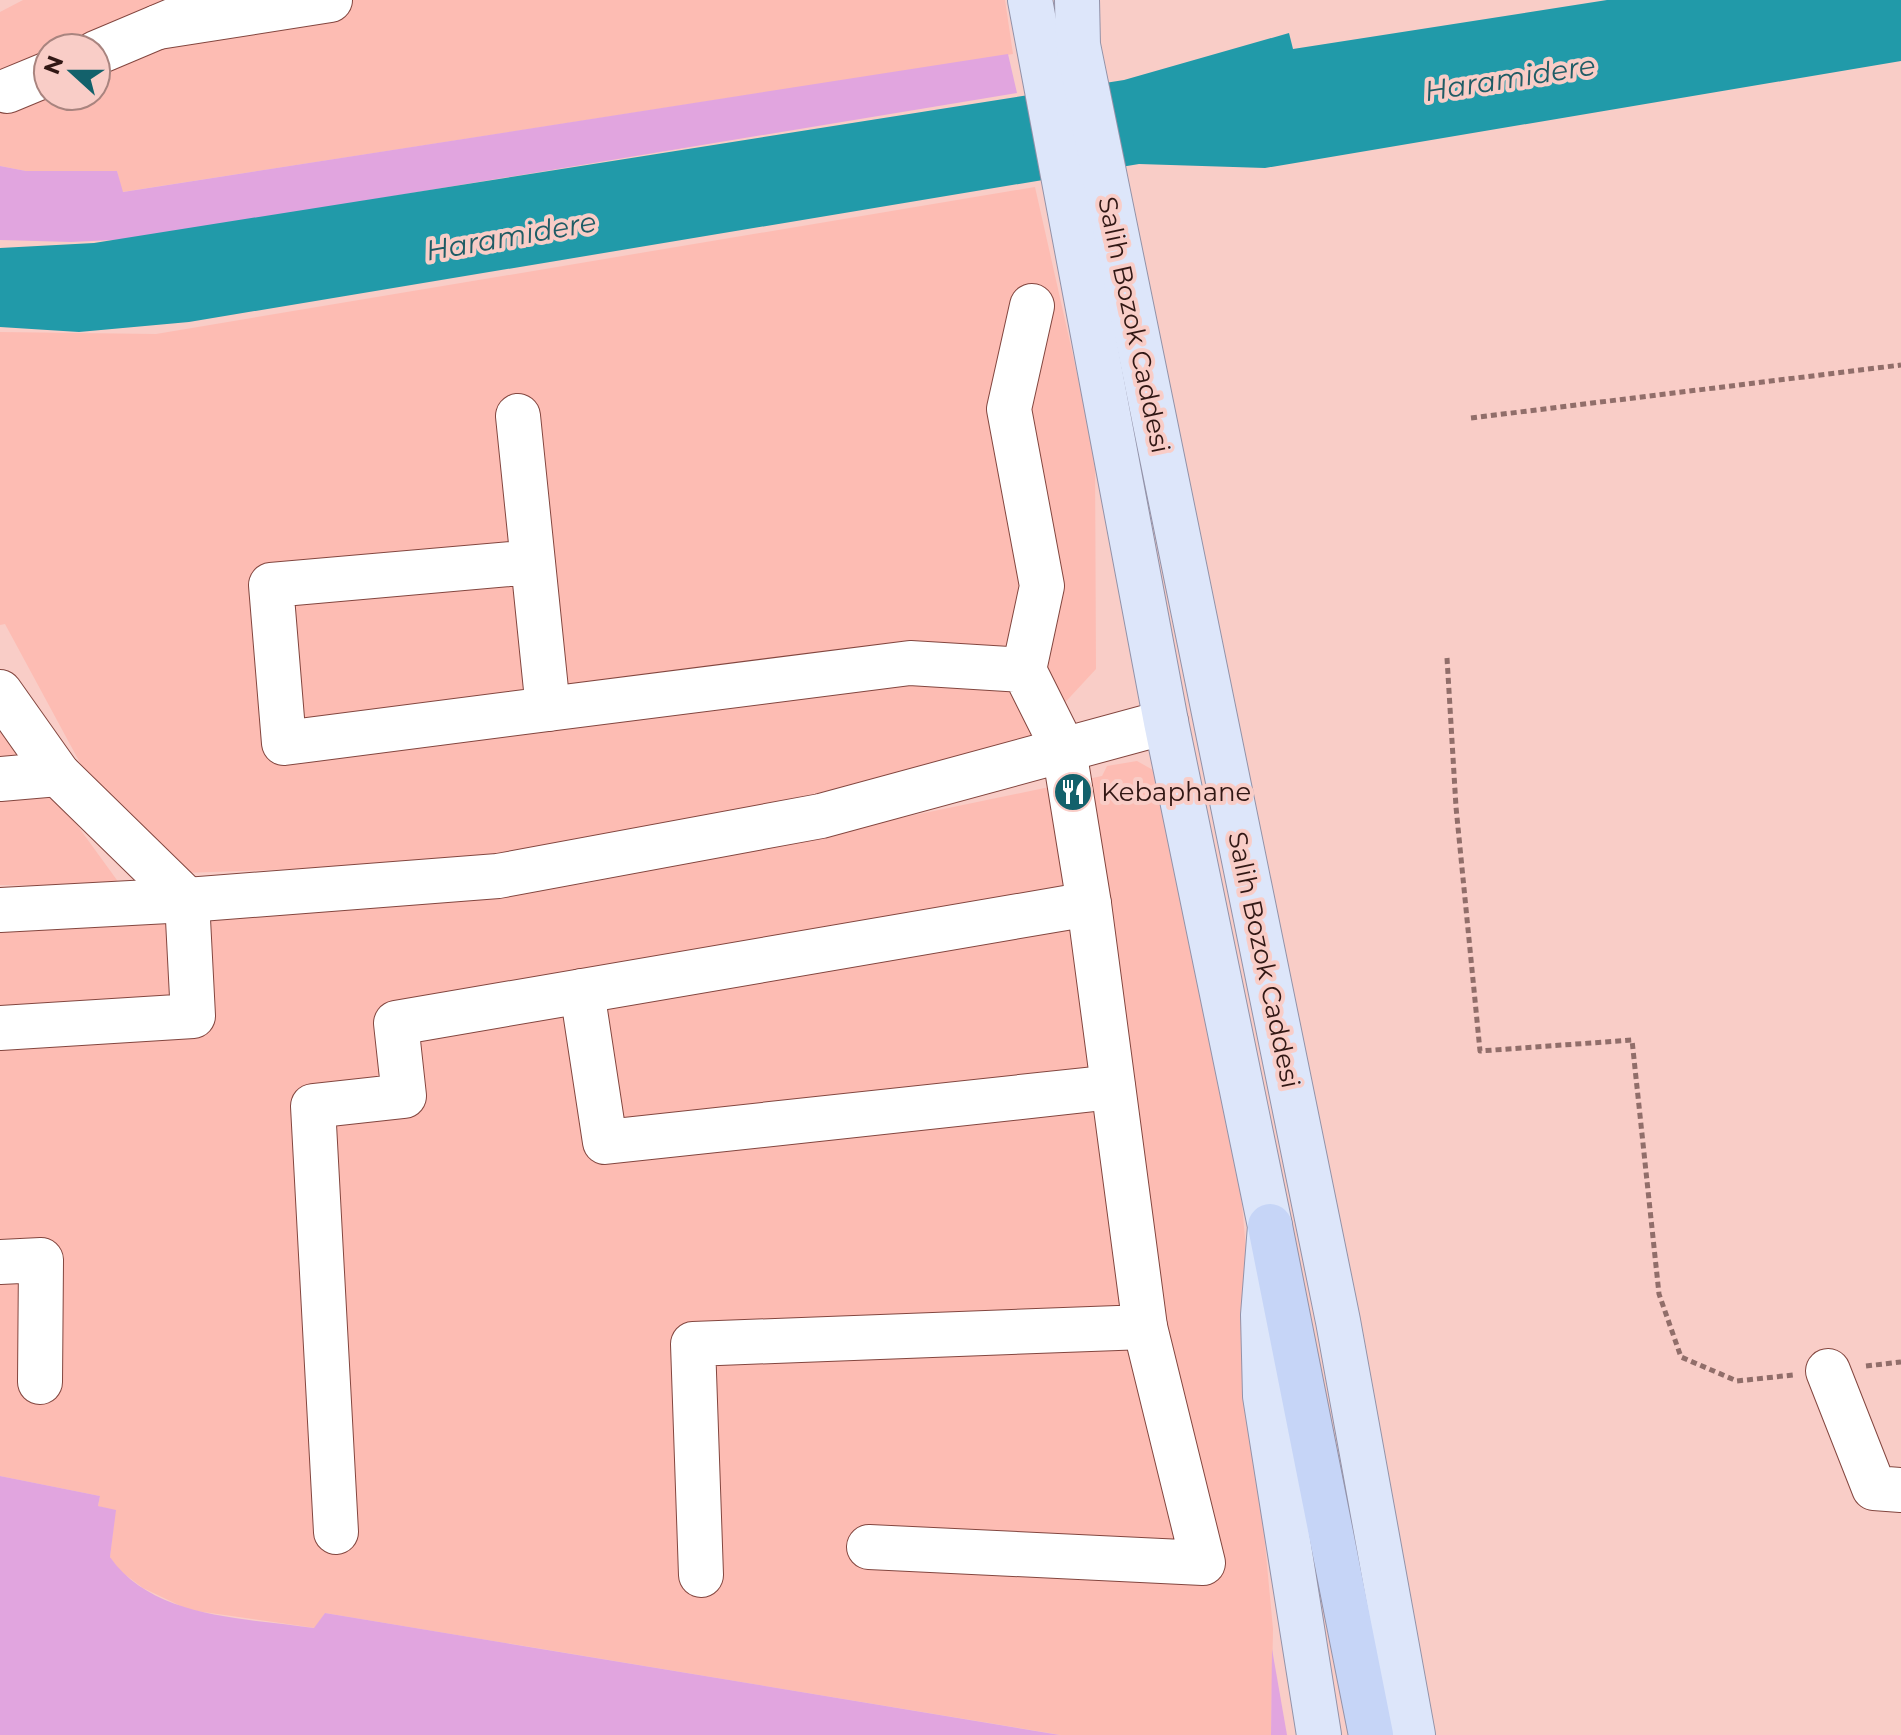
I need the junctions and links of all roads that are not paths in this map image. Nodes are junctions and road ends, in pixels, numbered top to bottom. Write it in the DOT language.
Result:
graph roads {
  1 [pos="221,0"];
  2 [pos="330,0"];
  3 [pos="1030,0"];
  4 [pos="1077,0"];
  5 [pos="158,27"];
  6 [pos="112,46"];
  7 [pos="32,81"];
  8 [pos="7,91"];
  9 [pos="1032,306"];
  10 [pos="518,416"];
  11 [pos="533,562"];
  12 [pos="1024,670"];
  13 [pos="0,692"];
  14 [pos="548,709"];
  15 [pos="1166,722"];
  16 [pos="1064,750"];
  17 [pos="58,774"];
  18 [pos="0,779"];
  19 [pos="187,900"];
  20 [pos="1089,904"];
  21 [pos="0,910"];
  22 [pos="582,991"];
  23 [pos="0,1028"];
  24 [pos="1113,1087"];
  25 [pos="1270,1226"];
  26 [pos="0,1262"];
  27 [pos="1145,1327"];
  28 [pos="1828,1371"];
  29 [pos="40,1382"];
  30 [pos="1901,1490"];
  31 [pos="336,1532"];
  32 [pos="869,1547"];
  33 [pos="701,1575"];
  34 [pos="1319,1735"];
  35 [pos="1371,1735"];
  36 [pos="1413,1735"];
  1 -- 5 [label="lane"];
  2 -- 5 [label="lane"];
  3 -- 15 [label="main road, Salih Bozok Caddesi"];
  4 -- 36 [label="main road, Salih Bozok Caddesi"];
  5 -- 6 [label="lane"];
  7 -- 8 [label="lane"];
  9 -- 12 [label="lane"];
  10 -- 11 [label="lane"];
  11 -- 14 [label="lane"];
  11 -- 14 [label="lane"];
  12 -- 14 [label="lane"];
  12 -- 16 [label="lane"];
  13 -- 17 [label="lane"];
  15 -- 16 [label="lane"];
  15 -- 25 [label="main road, Salih Bozok Caddesi"];
  16 -- 19 [label="lane"];
  16 -- 20 [label="lane"];
  17 -- 18 [label="lane"];
  17 -- 19 [label="lane"];
  19 -- 21 [label="lane"];
  19 -- 23 [label="lane"];
  20 -- 22 [label="lane"];
  20 -- 24 [label="lane"];
  22 -- 24 [label="lane"];
  22 -- 31 [label="lane"];
  24 -- 27 [label="lane"];
  25 -- 34 [label="main road, Salih Bozok Caddesi"];
  25 -- 35 [label="highway"];
  26 -- 29 [label="lane"];
  27 -- 32 [label="lane"];
  27 -- 33 [label="lane"];
  28 -- 30 [label="lane"];
}
